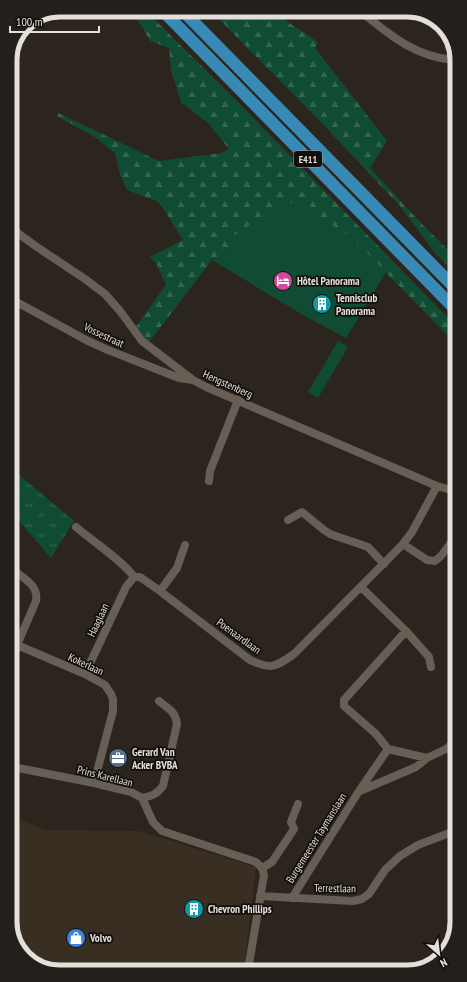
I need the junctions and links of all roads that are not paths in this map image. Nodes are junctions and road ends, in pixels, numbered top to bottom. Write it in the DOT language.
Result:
graph roads {
  1 [pos="169,17"];
  2 [pos="189,17"];
  3 [pos="368,17"];
  4 [pos="450,59"];
  5 [pos="17,232"];
  6 [pos="450,283"];
  7 [pos="17,302"];
  8 [pos="450,304"];
  9 [pos="193,380"];
  10 [pos="238,400"];
  11 [pos="209,481"];
  12 [pos="436,486"];
  13 [pos="450,489"];
  14 [pos="288,520"];
  15 [pos="76,527"];
  16 [pos="403,544"];
  17 [pos="450,544"];
  18 [pos="185,545"];
  19 [pos="384,564"];
  20 [pos="17,574"];
  21 [pos="134,577"];
  22 [pos="361,587"];
  23 [pos="160,591"];
  24 [pos="406,632"];
  25 [pos="17,645"];
  26 [pos="431,667"];
  27 [pos="85,674"];
  28 [pos="159,700"];
  29 [pos="450,746"];
  30 [pos="388,749"];
  31 [pos="427,758"];
  32 [pos="17,768"];
  33 [pos="94,783"];
  34 [pos="360,791"];
  35 [pos="142,798"];
  36 [pos="298,804"];
  37 [pos="450,833"];
  38 [pos="262,868"];
  39 [pos="260,896"];
  40 [pos="292,898"];
  41 [pos="249,965"];
  1 -- 8 [label="highway, E411"];
  2 -- 6 [label="highway, E411"];
  3 -- 4 [label="street"];
  5 -- 9 [label="street, Hengstenberg"];
  7 -- 9 [label="street, Vossestraat"];
  9 -- 10 [label="street, Hengstenberg"];
  10 -- 11 [label="street"];
  10 -- 12 [label="street, Hengstenberg"];
  12 -- 13 [label="street, Hengstenberg"];
  12 -- 16 [label="street, Poenaardlaan"];
  14 -- 19 [label="street"];
  15 -- 21 [label="street, Poenaardlaan"];
  16 -- 17 [label="street"];
  16 -- 19 [label="street, Poenaardlaan"];
  18 -- 23 [label="street"];
  19 -- 22 [label="street, Poenaardlaan"];
  20 -- 25 [label="street"];
  21 -- 23 [label="street, Poenaardlaan"];
  21 -- 27 [label="street, Haaglaan"];
  22 -- 23 [label="street, Poenaardlaan"];
  22 -- 24 [label="street"];
  24 -- 26 [label="street"];
  24 -- 30 [label="street"];
  25 -- 27 [label="street, Kokerlaan"];
  27 -- 33 [label="street, Kokerlaan"];
  28 -- 35 [label="street"];
  29 -- 31 [label="street, Burgemeester Taymanslaan"];
  30 -- 31 [label="street"];
  30 -- 34 [label="street, Burgemeester Taymanslaan"];
  31 -- 34 [label="street, Burgemeester Taymanslaan"];
  32 -- 33 [label="street, Prins Karellaan"];
  33 -- 35 [label="street, Prins Karellaan"];
  34 -- 40 [label="street, Burgemeester Taymanslaan"];
  35 -- 38 [label="street, Prins Karellaan"];
  36 -- 38 [label="street"];
  37 -- 40 [label="street, Terrestlaan"];
  38 -- 39 [label="street"];
  39 -- 40 [label="street, Terrestlaan"];
  39 -- 41 [label="street"];
}
